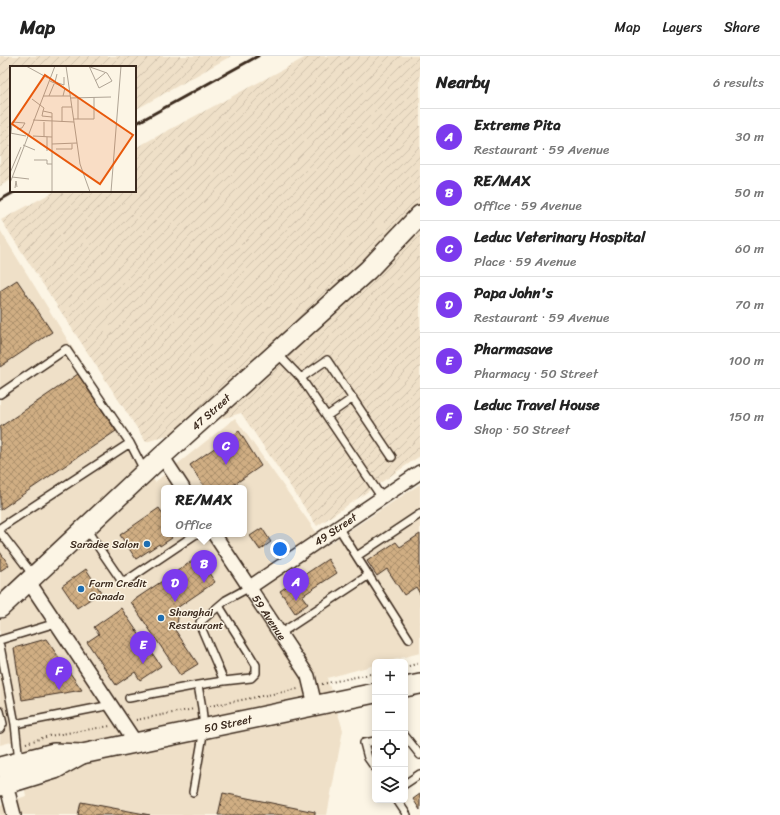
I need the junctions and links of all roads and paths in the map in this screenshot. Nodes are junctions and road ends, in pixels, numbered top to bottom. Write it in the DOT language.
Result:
graph roads {
  1 [pos="420,215"];
  2 [pos="276,352"];
  3 [pos="301,378"];
  4 [pos="0,394"];
  5 [pos="353,398"];
  6 [pos="327,416"];
  7 [pos="130,443"];
  8 [pos="162,456"];
  9 [pos="392,457"];
  10 [pos="145,472"];
  11 [pos="420,472"];
  12 [pos="181,485"];
  13 [pos="382,498"];
  14 [pos="420,514"];
  15 [pos="338,527"];
  16 [pos="0,528"];
  17 [pos="86,528"];
  18 [pos="0,532"];
  19 [pos="192,537"];
  20 [pos="216,537"];
  21 [pos="357,556"];
  22 [pos="369,575"];
  23 [pos="32,580"];
  24 [pos="250,587"];
  25 [pos="219,606"];
  26 [pos="0,608"];
  27 [pos="56,623"];
  28 [pos="281,633"];
  29 [pos="409,639"];
  30 [pos="0,640"];
  31 [pos="0,646"];
  32 [pos="420,663"];
  33 [pos="408,666"];
  34 [pos="372,674"];
  35 [pos="224,681"];
  36 [pos="420,684"];
  37 [pos="198,685"];
  38 [pos="312,686"];
  39 [pos="408,686"];
  40 [pos="372,694"];
  41 [pos="129,698"];
  42 [pos="111,705"];
  43 [pos="315,705"];
  44 [pos="202,708"];
  45 [pos="0,711"];
  46 [pos="123,723"];
  47 [pos="15,724"];
  48 [pos="0,729"];
  49 [pos="204,729"];
  50 [pos="408,740"];
  51 [pos="372,742"];
  52 [pos="136,743"];
  53 [pos="18,754"];
  54 [pos="82,754"];
  55 [pos="420,754"];
  56 [pos="372,764"];
  57 [pos="420,774"];
  58 [pos="2,779"];
  59 [pos="408,782"];
  60 [pos="193,792"];
  61 [pos="399,803"];
  62 [pos="14,815"];
  63 [pos="407,815"];
  1 -- 2 [label="street, 47 Street"];
  2 -- 3 [label="lane"];
  2 -- 8 [label="street, 47 Street"];
  3 -- 5 [label="lane"];
  3 -- 6 [label="lane"];
  4 -- 7 [label="lane"];
  5 -- 6 [label="lane"];
  5 -- 9 [label="lane"];
  6 -- 13 [label="lane"];
  7 -- 10 [label="lane"];
  7 -- 16 [label="lane"];
  8 -- 10 [label="street, 47 Street"];
  8 -- 12 [label="street"];
  10 -- 17 [label="street, 47 Street"];
  11 -- 13 [label="street, 49 Street"];
  13 -- 15 [label="street, 49 Street"];
  14 -- 21 [label="lane"];
  15 -- 21 [label="lane"];
  15 -- 24 [label="street, 49 Street"];
  17 -- 19 [label="lane"];
  17 -- 23 [label="street, 47 Street"];
  18 -- 23 [label="lane"];
  20 -- 24 [label="street, 59 Avenue"];
  21 -- 22 [label="lane"];
  22 -- 28 [label="lane"];
  22 -- 29 [label="lane"];
  23 -- 26 [label="street, 47 Street"];
  23 -- 27 [label="street"];
  24 -- 25 [label="lane"];
  24 -- 28 [label="street, 59 Avenue"];
  25 -- 35 [label="lane"];
  25 -- 35 [label="lane"];
  27 -- 30 [label="lane"];
  27 -- 42 [label="street"];
  28 -- 38 [label="street, 59 Avenue"];
  31 -- 47 [label="lane"];
  32 -- 33 [label="path"];
  34 -- 38 [label="path"];
  35 -- 37 [label="lane"];
  36 -- 39 [label="street"];
  37 -- 41 [label="lane"];
  37 -- 44 [label="lane"];
  38 -- 43 [label="street, 59 Avenue"];
  38 -- 44 [label="path"];
  40 -- 43 [label="street, 50 Street"];
  42 -- 46 [label="street"];
  42 -- 47 [label="lane"];
  43 -- 49 [label="street, 50 Street"];
  44 -- 46 [label="path"];
  44 -- 49 [label="lane"];
  45 -- 48 [label="lane"];
  46 -- 52 [label="street"];
  46 -- 53 [label="path"];
  47 -- 53 [label="lane"];
  49 -- 52 [label="street, 50 Street"];
  49 -- 60 [label="lane"];
  50 -- 55 [label="lane"];
  51 -- 56 [label="lane"];
  52 -- 54 [label="street, 50 Street"];
  53 -- 54 [label="street, 50 Street"];
  53 -- 58 [label="street, 50 Street"];
  54 -- 58 [label="street, 50 Street"];
  57 -- 59 [label="lane"];
  58 -- 62 [label="street"];
  61 -- 63 [label="lane"];
}
